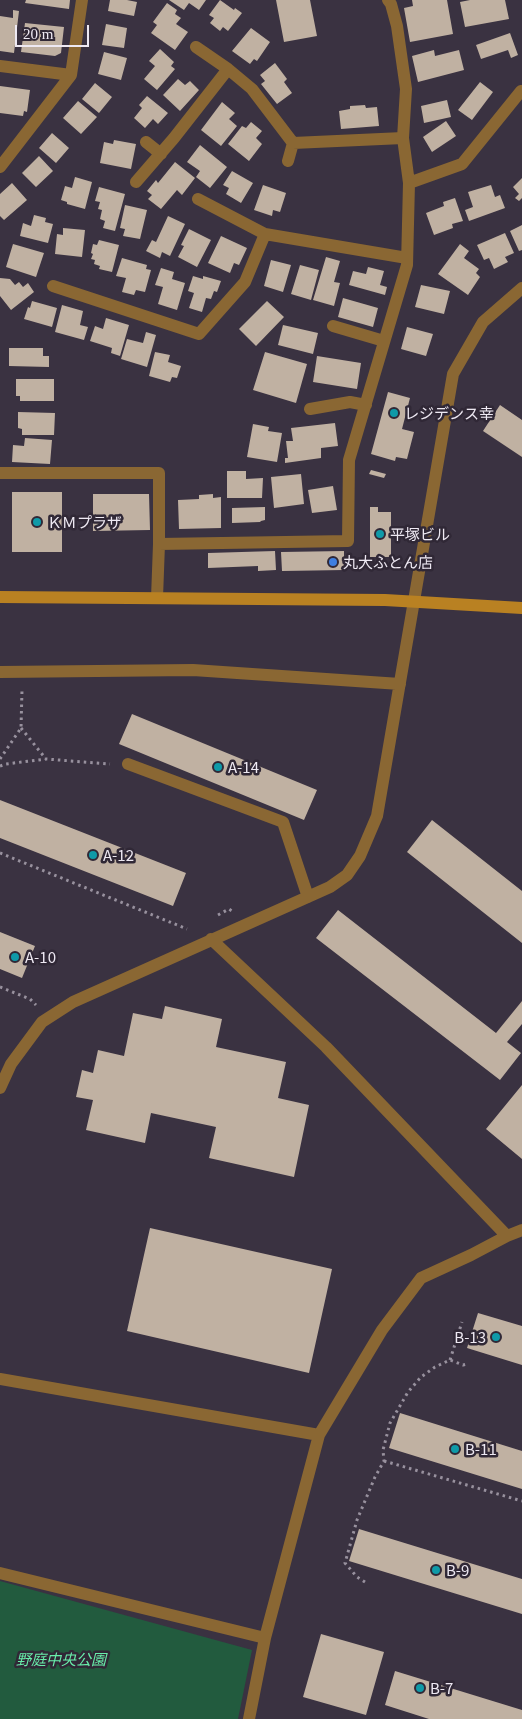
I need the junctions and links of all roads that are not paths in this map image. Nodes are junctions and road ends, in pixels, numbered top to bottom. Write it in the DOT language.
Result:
graph roads {
  1 [pos="82,0"];
  2 [pos="391,1"];
  3 [pos="196,47"];
  4 [pos="0,66"];
  5 [pos="228,68"];
  6 [pos="71,75"];
  7 [pos="522,92"];
  8 [pos="404,138"];
  9 [pos="146,142"];
  10 [pos="293,143"];
  11 [pos="161,154"];
  12 [pos="288,161"];
  13 [pos="0,167"];
  14 [pos="136,182"];
  15 [pos="409,183"];
  16 [pos="198,199"];
  17 [pos="265,234"];
  18 [pos="407,258"];
  19 [pos="53,286"];
  20 [pos="522,288"];
  21 [pos="333,326"];
  22 [pos="384,341"];
  23 [pos="366,405"];
  24 [pos="310,409"];
  25 [pos="0,473"];
  26 [pos="159,544"];
  27 [pos="0,597"];
  28 [pos="157,598"];
  29 [pos="414,602"];
  30 [pos="522,608"];
  31 [pos="0,672"];
  32 [pos="400,684"];
  33 [pos="128,764"];
  34 [pos="308,897"];
  35 [pos="212,939"];
  36 [pos="0,1088"];
  37 [pos="522,1230"];
  38 [pos="507,1236"];
  39 [pos="0,1379"];
  40 [pos="319,1435"];
  41 [pos="0,1573"];
  42 [pos="265,1638"];
  43 [pos="249,1719"];
  1 -- 6 [label="street"];
  2 -- 8 [label="street"];
  3 -- 5 [label="street"];
  4 -- 6 [label="street"];
  5 -- 10 [label="street"];
  5 -- 11 [label="street"];
  6 -- 13 [label="street"];
  7 -- 15 [label="street"];
  8 -- 10 [label="street"];
  8 -- 15 [label="street"];
  9 -- 11 [label="street"];
  10 -- 12 [label="street"];
  11 -- 14 [label="street"];
  15 -- 18 [label="street"];
  16 -- 17 [label="street"];
  17 -- 18 [label="street"];
  17 -- 19 [label="street"];
  18 -- 22 [label="street"];
  20 -- 29 [label="street"];
  21 -- 22 [label="street"];
  22 -- 23 [label="street"];
  23 -- 24 [label="street"];
  23 -- 26 [label="street"];
  25 -- 26 [label="street"];
  26 -- 28 [label="street"];
  27 -- 28 [label="street"];
  28 -- 29 [label="street"];
  29 -- 30 [label="street"];
  29 -- 32 [label="street"];
  31 -- 32 [label="street"];
  32 -- 34 [label="street"];
  33 -- 34 [label="street"];
  34 -- 35 [label="street"];
  35 -- 36 [label="street"];
  35 -- 38 [label="street"];
  37 -- 38 [label="street"];
  38 -- 40 [label="street"];
  39 -- 40 [label="street"];
  40 -- 42 [label="street"];
  41 -- 42 [label="street"];
  42 -- 43 [label="street"];
}
